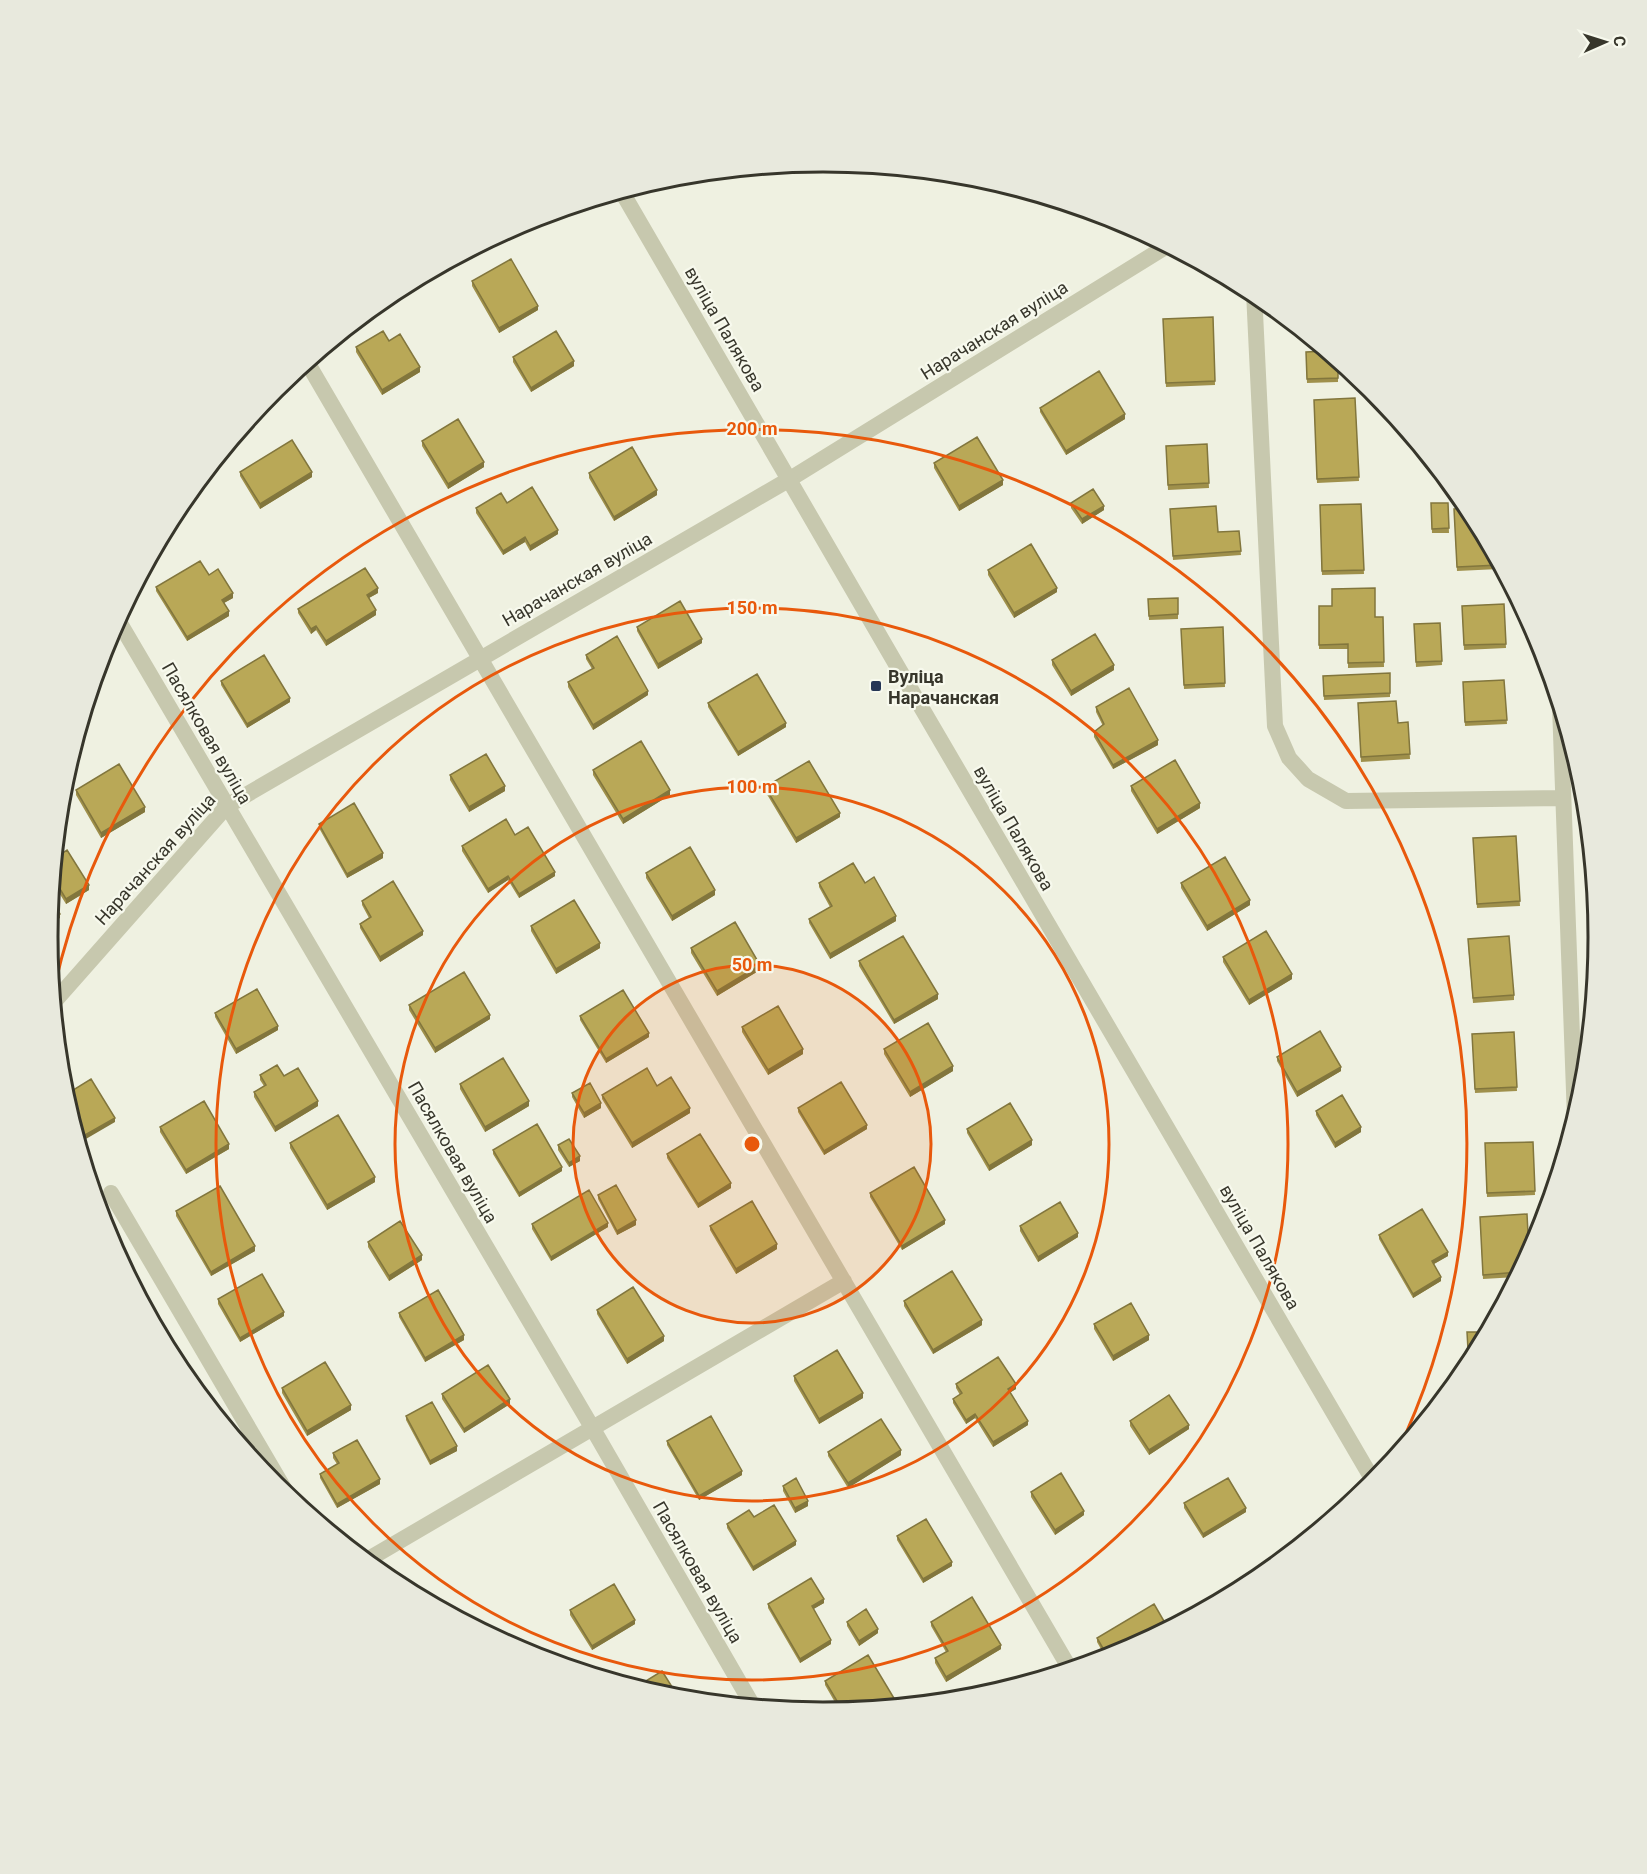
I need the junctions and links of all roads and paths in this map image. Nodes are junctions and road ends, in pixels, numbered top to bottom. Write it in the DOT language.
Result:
graph roads {
  1 [pos="626,198"];
  2 [pos="1160,250"];
  3 [pos="1255,305"];
  4 [pos="311,369"];
  5 [pos="790,479"];
  6 [pos="123,629"];
  7 [pos="480,658"];
  8 [pos="1561,735"];
  9 [pos="1563,798"];
  10 [pos="227,806"];
  11 [pos="61,994"];
  12 [pos="1574,1087"];
  13 [pos="111,1192"];
  14 [pos="844,1281"];
  15 [pos="593,1429"];
  16 [pos="270,1464"];
  17 [pos="1369,1473"];
  18 [pos="374,1556"];
  19 [pos="1066,1662"];
  20 [pos="748,1697"];
  1 -- 5 [label="street, вуліца Палякова"];
  2 -- 5 [label="street, Нарачанская вуліца"];
  3 -- 9 [label="street"];
  4 -- 7 [label="street"];
  5 -- 7 [label="street, Нарачанская вуліца"];
  5 -- 17 [label="street, вуліца Палякова"];
  6 -- 10 [label="street, Пасялковая вуліца"];
  7 -- 10 [label="street, Нарачанская вуліца"];
  7 -- 14 [label="street"];
  8 -- 9 [label="street"];
  9 -- 12 [label="street"];
  10 -- 11 [label="street, Нарачанская вуліца"];
  10 -- 15 [label="street, Пасялковая вуліца"];
  13 -- 16 [label="street"];
  14 -- 15 [label="street"];
  14 -- 19 [label="street"];
  15 -- 18 [label="street"];
  15 -- 20 [label="street, Пасялковая вуліца"];
}
